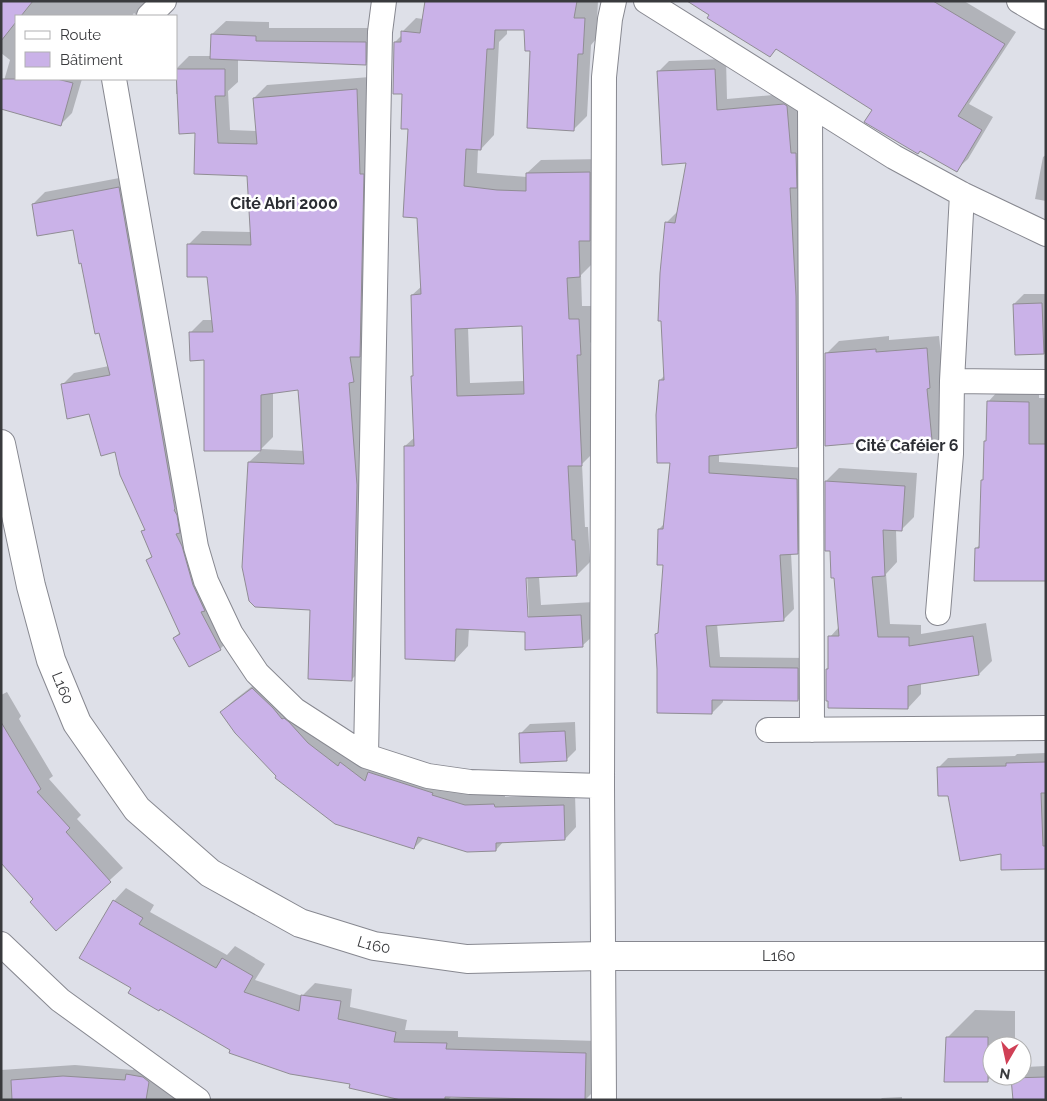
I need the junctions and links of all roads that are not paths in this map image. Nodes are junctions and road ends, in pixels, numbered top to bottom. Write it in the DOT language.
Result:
graph roads {
  1 [pos="164,1"];
  2 [pos="384,1"];
  3 [pos="614,1"];
  4 [pos="646,1"];
  5 [pos="1019,1"];
  6 [pos="150,15"];
  7 [pos="1046,17"];
  8 [pos="114,80"];
  9 [pos="810,104"];
  10 [pos="962,194"];
  11 [pos="1046,234"];
  12 [pos="952,381"];
  13 [pos="1046,382"];
  14 [pos="1,444"];
  15 [pos="938,612"];
  16 [pos="1046,728"];
  17 [pos="768,730"];
  18 [pos="812,730"];
  19 [pos="366,756"];
  20 [pos="602,786"];
  21 [pos="1,944"];
  22 [pos="602,956"];
  23 [pos="1046,956"];
  24 [pos="198,1100"];
  25 [pos="604,1100"];
  1 -- 6 [label="street"];
  2 -- 19 [label="street"];
  3 -- 20 [label="street"];
  4 -- 9 [label="street"];
  5 -- 7 [label="street"];
  8 -- 19 [label="street"];
  9 -- 10 [label="street"];
  9 -- 18 [label="street"];
  10 -- 11 [label="street"];
  10 -- 12 [label="street"];
  12 -- 13 [label="street"];
  12 -- 15 [label="street"];
  14 -- 22 [label="street, L160"];
  16 -- 18 [label="street"];
  17 -- 18 [label="street"];
  19 -- 20 [label="street"];
  20 -- 22 [label="street"];
  21 -- 24 [label="street"];
  22 -- 23 [label="street, L160"];
  22 -- 25 [label="street"];
}
